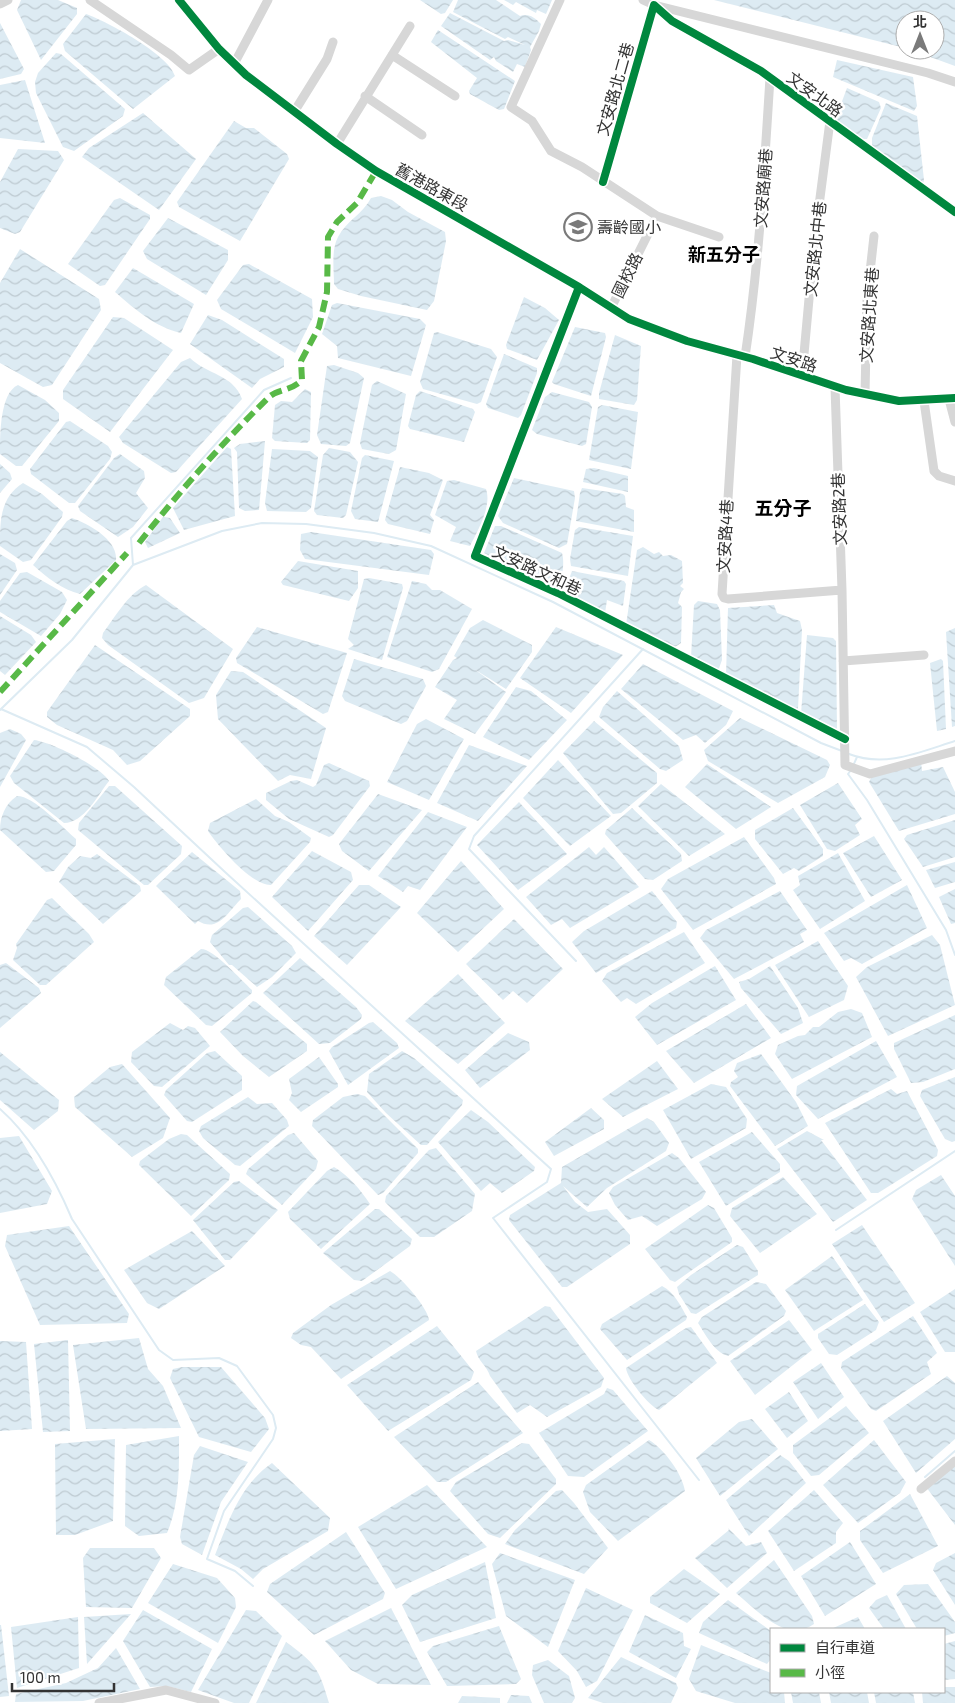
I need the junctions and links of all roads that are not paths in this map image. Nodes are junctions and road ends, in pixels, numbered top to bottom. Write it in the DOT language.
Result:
graph roads {
  1 [pos="8,0"];
  2 [pos="90,0"];
  3 [pos="179,0"];
  4 [pos="268,0"];
  5 [pos="560,0"];
  6 [pos="643,0"];
  7 [pos="0,4"];
  8 [pos="654,5"];
  9 [pos="410,26"];
  10 [pos="333,42"];
  11 [pos="219,49"];
  12 [pos="392,55"];
  13 [pos="234,64"];
  14 [pos="770,78"];
  15 [pos="955,82"];
  16 [pos="365,96"];
  17 [pos="455,96"];
  18 [pos="294,112"];
  19 [pos="830,121"];
  20 [pos="422,135"];
  21 [pos="337,144"];
  22 [pos="603,182"];
  23 [pos="955,212"];
  24 [pos="657,216"];
  25 [pos="874,236"];
  26 [pos="719,237"];
  27 [pos="579,287"];
  28 [pos="611,308"];
  29 [pos="629,319"];
  30 [pos="741,356"];
  31 [pos="802,376"];
  32 [pos="835,386"];
  33 [pos="865,394"];
  34 [pos="952,399"];
  35 [pos="924,401"];
  36 [pos="955,422"];
  37 [pos="955,480"];
  38 [pos="842,590"];
  39 [pos="924,655"];
  40 [pos="843,661"];
  41 [pos="845,742"];
  42 [pos="955,751"];
  43 [pos="955,1461"];
  44 [pos="921,1489"];
  45 [pos="99,1703"];
  46 [pos="215,1703"];
  1 -- 7 [label="street"];
  2 -- 11 [label="street"];
  3 -- 11 [label="street, 舊港路東段"];
  4 -- 13 [label="street"];
  5 -- 22 [label="street"];
  6 -- 8 [label="street"];
  8 -- 14 [label="street, 文安北路"];
  8 -- 15 [label="street"];
  8 -- 22 [label="street, 文安路北二巷"];
  9 -- 12 [label="street"];
  10 -- 18 [label="street"];
  11 -- 13 [label="street, 舊港路東段"];
  12 -- 16 [label="street"];
  12 -- 17 [label="street"];
  13 -- 18 [label="street, 舊港路東段"];
  14 -- 19 [label="street, 文安北路"];
  14 -- 30 [label="street, 文安路廟巷"];
  16 -- 20 [label="street"];
  16 -- 21 [label="street"];
  18 -- 21 [label="street, 舊港路東段"];
  19 -- 23 [label="street, 文安北路"];
  19 -- 31 [label="street, 文安路北中巷"];
  21 -- 27 [label="street, 舊港路東段"];
  22 -- 24 [label="street"];
  24 -- 26 [label="street"];
  24 -- 28 [label="street, 國校路"];
  25 -- 33 [label="street, 文安路北東巷"];
  27 -- 28 [label="street, 舊港路東段"];
  27 -- 41 [label="street, 文安路文和巷"];
  28 -- 29 [label="street, 舊港路東段"];
  29 -- 30 [label="street, 文安路"];
  30 -- 31 [label="street, 文安路"];
  30 -- 38 [label="street, 文安路4巷"];
  31 -- 32 [label="street, 文安路"];
  32 -- 33 [label="street, 文安路"];
  32 -- 38 [label="street, 文安路2巷"];
  33 -- 35 [label="street, 文安路"];
  34 -- 35 [label="street, 文安路"];
  34 -- 36 [label="street"];
  35 -- 37 [label="street"];
  38 -- 40 [label="street, 文安路2巷"];
  39 -- 40 [label="street"];
  40 -- 41 [label="street, 文安路2巷"];
  41 -- 42 [label="street, 文安路2巷"];
  43 -- 44 [label="street"];
  45 -- 46 [label="street"];
}
